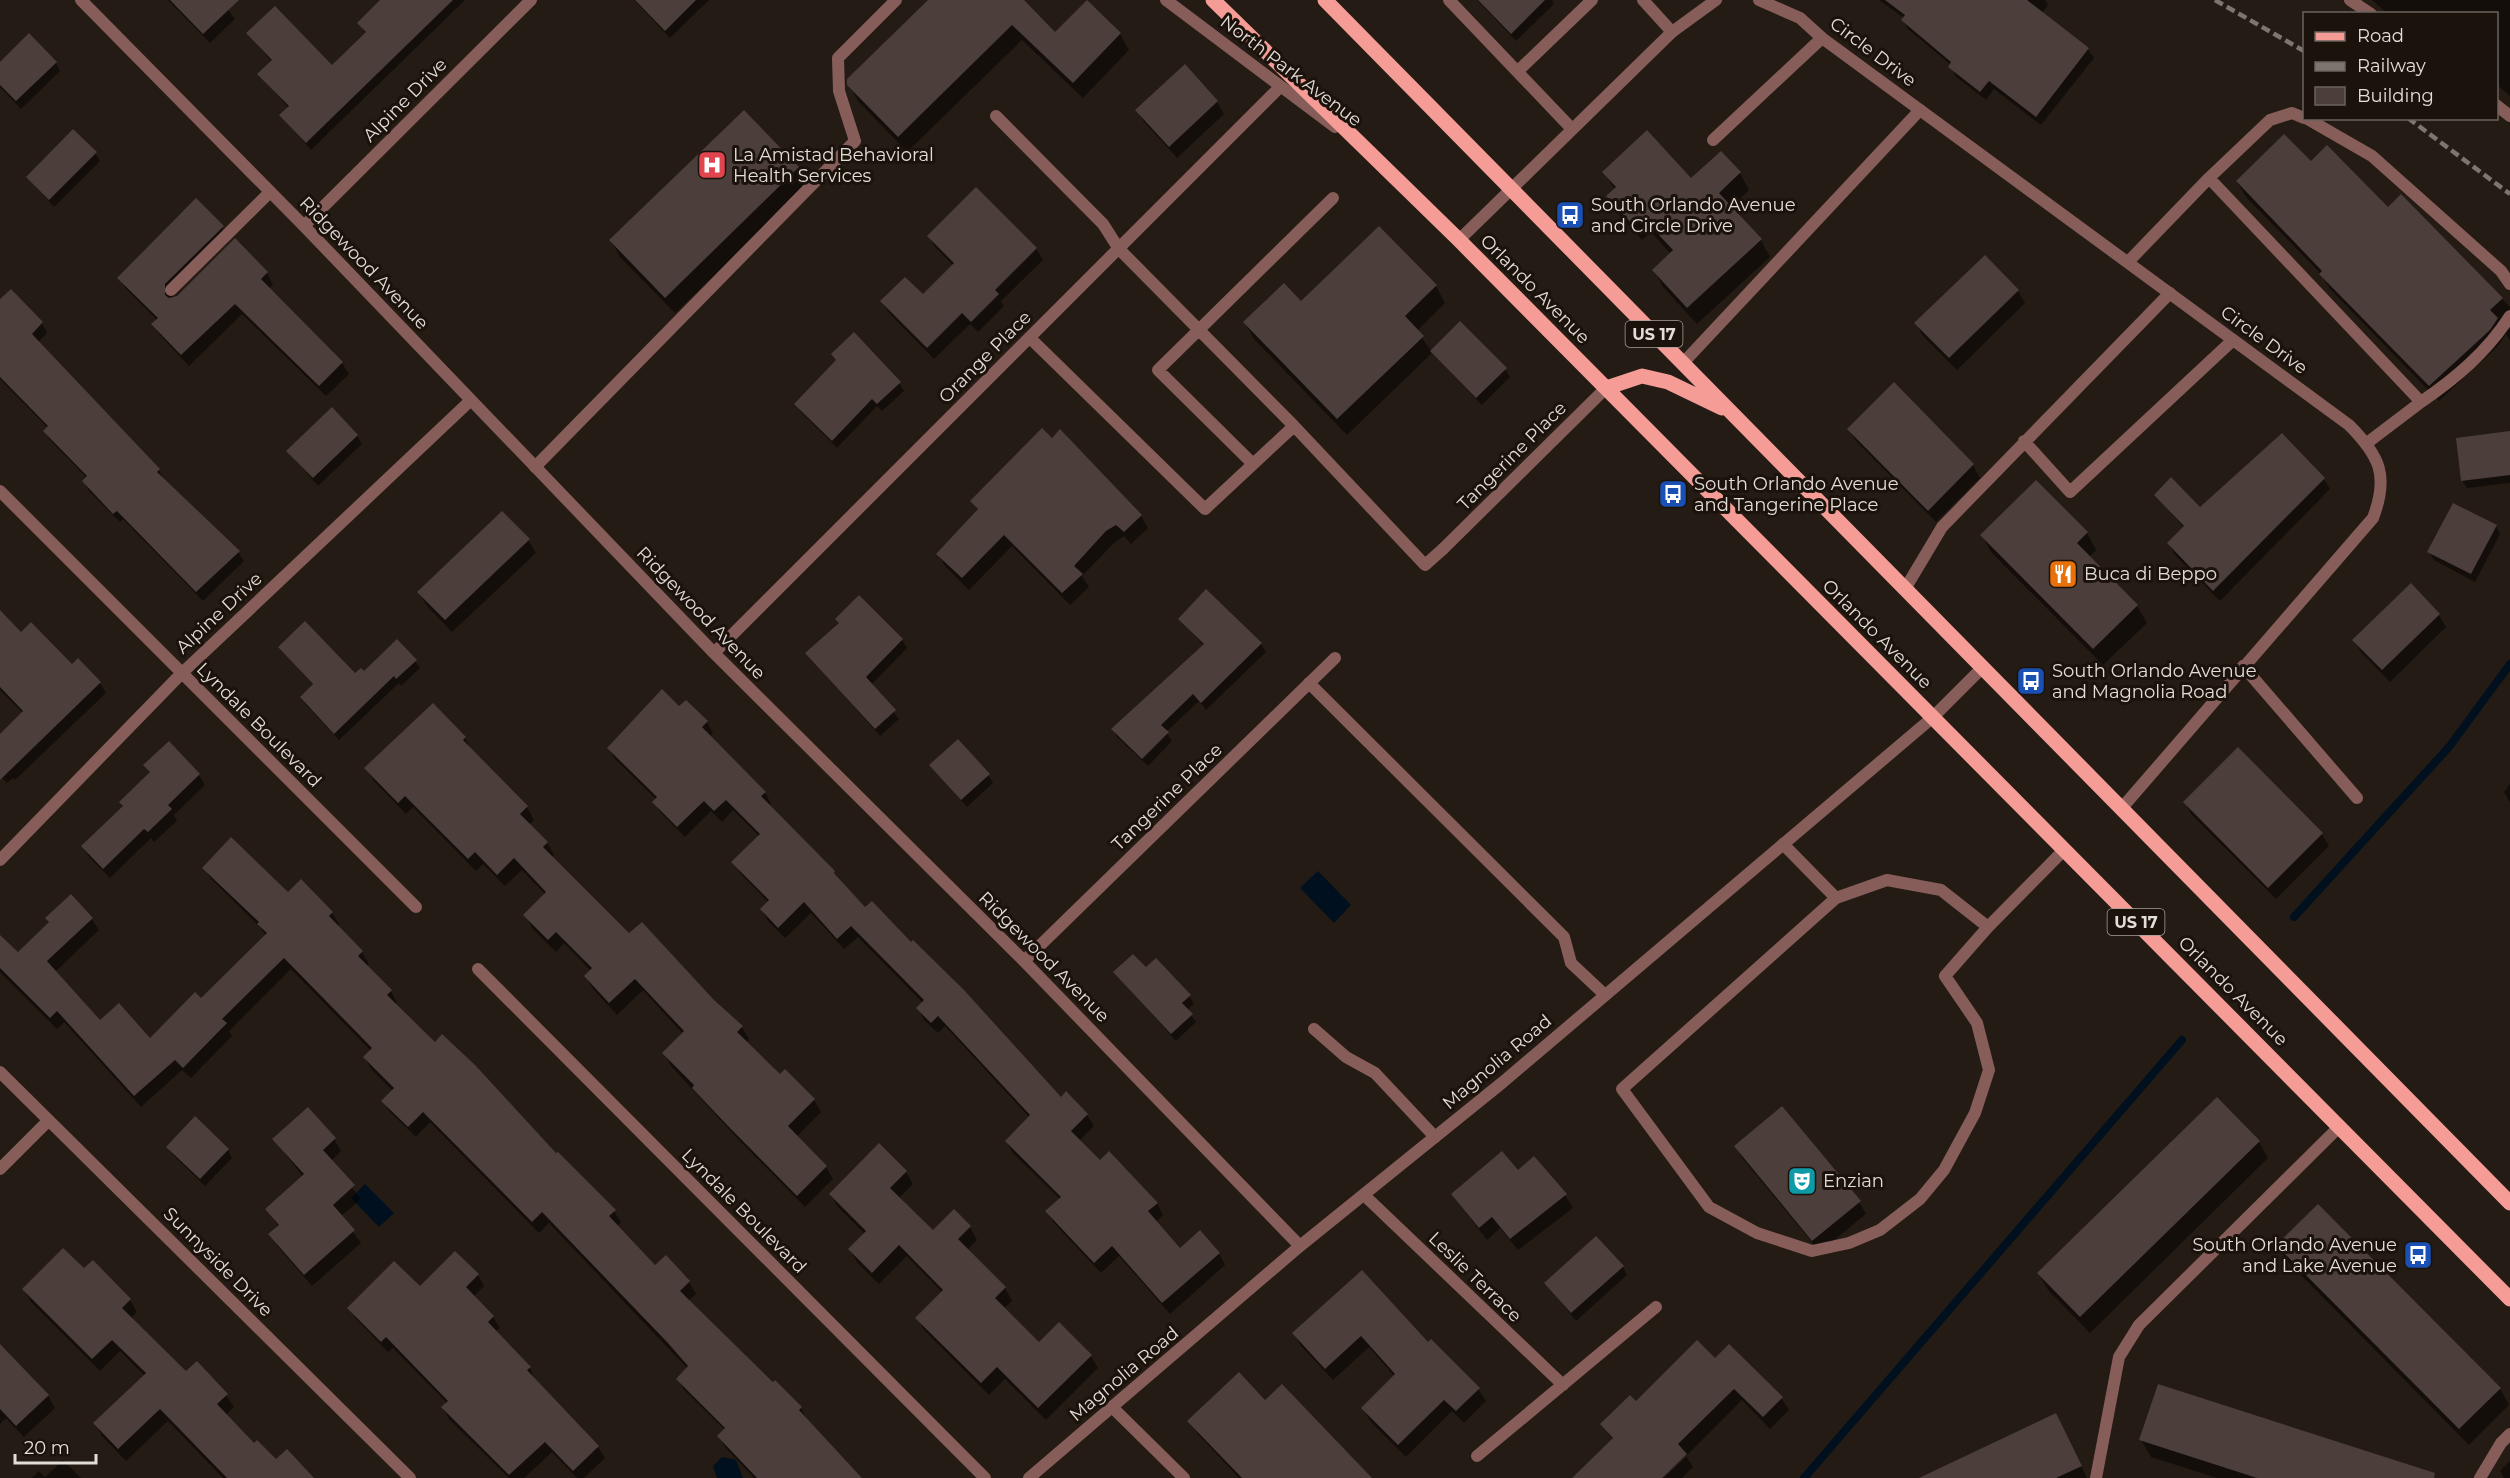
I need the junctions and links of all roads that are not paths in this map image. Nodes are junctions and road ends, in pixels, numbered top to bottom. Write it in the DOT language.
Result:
graph roads {
  1 [pos="81,0"];
  2 [pos="531,0"];
  3 [pos="896,0"];
  4 [pos="1166,0"];
  5 [pos="1213,0"];
  6 [pos="1325,0"];
  7 [pos="1449,0"];
  8 [pos="1592,0"];
  9 [pos="1643,0"];
  10 [pos="1716,0"];
  11 [pos="1759,0"];
  12 [pos="2350,0"];
  13 [pos="2368,12"];
  14 [pos="1672,32"];
  15 [pos="1822,38"];
  16 [pos="1518,71"];
  17 [pos="1281,87"];
  18 [pos="2498,107"];
  19 [pos="1920,110"];
  20 [pos="996,116"];
  21 [pos="2510,116"];
  22 [pos="2303,117"];
  23 [pos="2309,120"];
  24 [pos="1572,129"];
  25 [pos="1713,140"];
  26 [pos="1366,149"];
  27 [pos="2209,178"];
  28 [pos="1512,188"];
  29 [pos="270,192"];
  30 [pos="1333,198"];
  31 [pos="304,226"];
  32 [pos="1459,240"];
  33 [pos="1119,249"];
  34 [pos="2128,262"];
  35 [pos="2510,284"];
  36 [pos="171,290"];
  37 [pos="2170,293"];
  38 [pos="2510,316"];
  39 [pos="1199,330"];
  40 [pos="1030,338"];
  41 [pos="2233,340"];
  42 [pos="1683,363"];
  43 [pos="1606,388"];
  44 [pos="471,400"];
  45 [pos="2421,402"];
  46 [pos="1731,412"];
  47 [pos="1294,426"];
  48 [pos="2024,441"];
  49 [pos="2367,443"];
  50 [pos="1253,464"];
  51 [pos="536,467"];
  52 [pos="0,491"];
  53 [pos="1905,589"];
  54 [pos="714,653"];
  55 [pos="1335,658"];
  56 [pos="2243,666"];
  57 [pos="1983,667"];
  58 [pos="181,674"];
  59 [pos="1309,683"];
  60 [pos="1932,718"];
  61 [pos="2357,798"];
  62 [pos="2121,809"];
  63 [pos="1783,844"];
  64 [pos="2064,850"];
  65 [pos="0,860"];
  66 [pos="1836,898"];
  67 [pos="416,907"];
  68 [pos="1988,927"];
  69 [pos="1024,961"];
  70 [pos="478,969"];
  71 [pos="1605,995"];
  72 [pos="1314,1029"];
  73 [pos="0,1072"];
  74 [pos="48,1121"];
  75 [pos="2340,1126"];
  76 [pos="1435,1137"];
  77 [pos="0,1169"];
  78 [pos="1364,1195"];
  79 [pos="2510,1203"];
  80 [pos="1300,1246"];
  81 [pos="2510,1299"];
  82 [pos="1656,1307"];
  83 [pos="1563,1385"];
  84 [pos="1113,1408"];
  85 [pos="2510,1434"];
  86 [pos="1477,1456"];
  87 [pos="411,1478"];
  88 [pos="985,1478"];
  89 [pos="1029,1478"];
  90 [pos="1185,1478"];
  91 [pos="2096,1478"];
  92 [pos="2480,1478"];
  1 -- 29 [label="street, Ridgewood Avenue"];
  2 -- 31 [label="street, Alpine Drive"];
  3 -- 51 [label="street"];
  4 -- 17 [label="street, North Park Avenue"];
  5 -- 26 [label="main road, Orlando Avenue / US 17"];
  6 -- 28 [label="main road, US 17"];
  7 -- 16 [label="street"];
  8 -- 16 [label="street"];
  9 -- 14 [label="street"];
  10 -- 14 [label="street"];
  11 -- 15 [label="street, Circle Drive"];
  12 -- 13 [label="street"];
  14 -- 24 [label="street"];
  15 -- 19 [label="street, Circle Drive"];
  15 -- 25 [label="street"];
  16 -- 24 [label="street"];
  17 -- 26 [label="street, North Park Avenue"];
  17 -- 33 [label="street, Orange Place"];
  18 -- 21 [label="street"];
  19 -- 34 [label="street, Circle Drive"];
  19 -- 42 [label="street"];
  20 -- 33 [label="street"];
  22 -- 27 [label="street"];
  23 -- 35 [label="street"];
  24 -- 28 [label="street"];
  26 -- 32 [label="main road, Orlando Avenue / US 17"];
  27 -- 34 [label="street"];
  27 -- 45 [label="street"];
  28 -- 32 [label="street"];
  28 -- 42 [label="main road, US 17"];
  29 -- 31 [label="street, Ridgewood Avenue"];
  29 -- 36 [label="street"];
  30 -- 39 [label="street"];
  31 -- 44 [label="street, Ridgewood Avenue"];
  32 -- 43 [label="main road, Orlando Avenue / US 17"];
  33 -- 39 [label="street"];
  33 -- 40 [label="street, Orange Place"];
  34 -- 37 [label="street, Circle Drive"];
  37 -- 41 [label="street, Circle Drive"];
  37 -- 48 [label="street"];
  38 -- 45 [label="street"];
  39 -- 47 [label="street"];
  39 -- 50 [label="street"];
  40 -- 50 [label="street"];
  40 -- 54 [label="street, Orange Place"];
  41 -- 48 [label="street"];
  41 -- 49 [label="street, Circle Drive"];
  42 -- 46 [label="main road, US 17"];
  43 -- 46 [label="main road"];
  43 -- 47 [label="street, Tangerine Place"];
  43 -- 60 [label="main road, Orlando Avenue / US 17"];
  44 -- 51 [label="street, Ridgewood Avenue"];
  44 -- 58 [label="street, Alpine Drive"];
  45 -- 49 [label="street"];
  46 -- 53 [label="main road, US 17"];
  47 -- 50 [label="street"];
  48 -- 53 [label="street"];
  49 -- 56 [label="street, Circle Drive"];
  51 -- 54 [label="street, Ridgewood Avenue"];
  52 -- 58 [label="street, Lyndale Boulevard"];
  53 -- 57 [label="main road, US 17"];
  54 -- 69 [label="street, Ridgewood Avenue"];
  55 -- 59 [label="street, Tangerine Place"];
  56 -- 61 [label="street"];
  56 -- 62 [label="street, Circle Drive"];
  57 -- 60 [label="street, Magnolia Road"];
  57 -- 62 [label="main road, US 17"];
  58 -- 65 [label="street, Alpine Drive"];
  58 -- 67 [label="street, Lyndale Boulevard"];
  59 -- 69 [label="street, Tangerine Place"];
  59 -- 71 [label="street"];
  60 -- 63 [label="street, Magnolia Road"];
  60 -- 64 [label="main road, Orlando Avenue / US 17"];
  62 -- 79 [label="main road, US 17"];
  63 -- 66 [label="street"];
  63 -- 71 [label="street, Magnolia Road"];
  64 -- 68 [label="street"];
  64 -- 75 [label="main road, Orlando Avenue / US 17"];
  66 -- 68 [label="street"];
  66 -- 68 [label="street"];
  69 -- 80 [label="street, Ridgewood Avenue"];
  70 -- 88 [label="street, Lyndale Boulevard"];
  71 -- 76 [label="street, Magnolia Road"];
  72 -- 76 [label="street"];
  73 -- 74 [label="street, Sunnyside Drive"];
  74 -- 77 [label="street"];
  74 -- 87 [label="street, Sunnyside Drive"];
  75 -- 81 [label="main road, Orlando Avenue / US 17"];
  75 -- 91 [label="street"];
  76 -- 78 [label="street, Magnolia Road"];
  78 -- 80 [label="street, Magnolia Road"];
  78 -- 83 [label="street, Leslie Terrace"];
  80 -- 84 [label="street, Magnolia Road"];
  82 -- 83 [label="street"];
  83 -- 86 [label="street"];
  84 -- 89 [label="street, Magnolia Road"];
  84 -- 90 [label="street"];
  85 -- 92 [label="street"];
}
